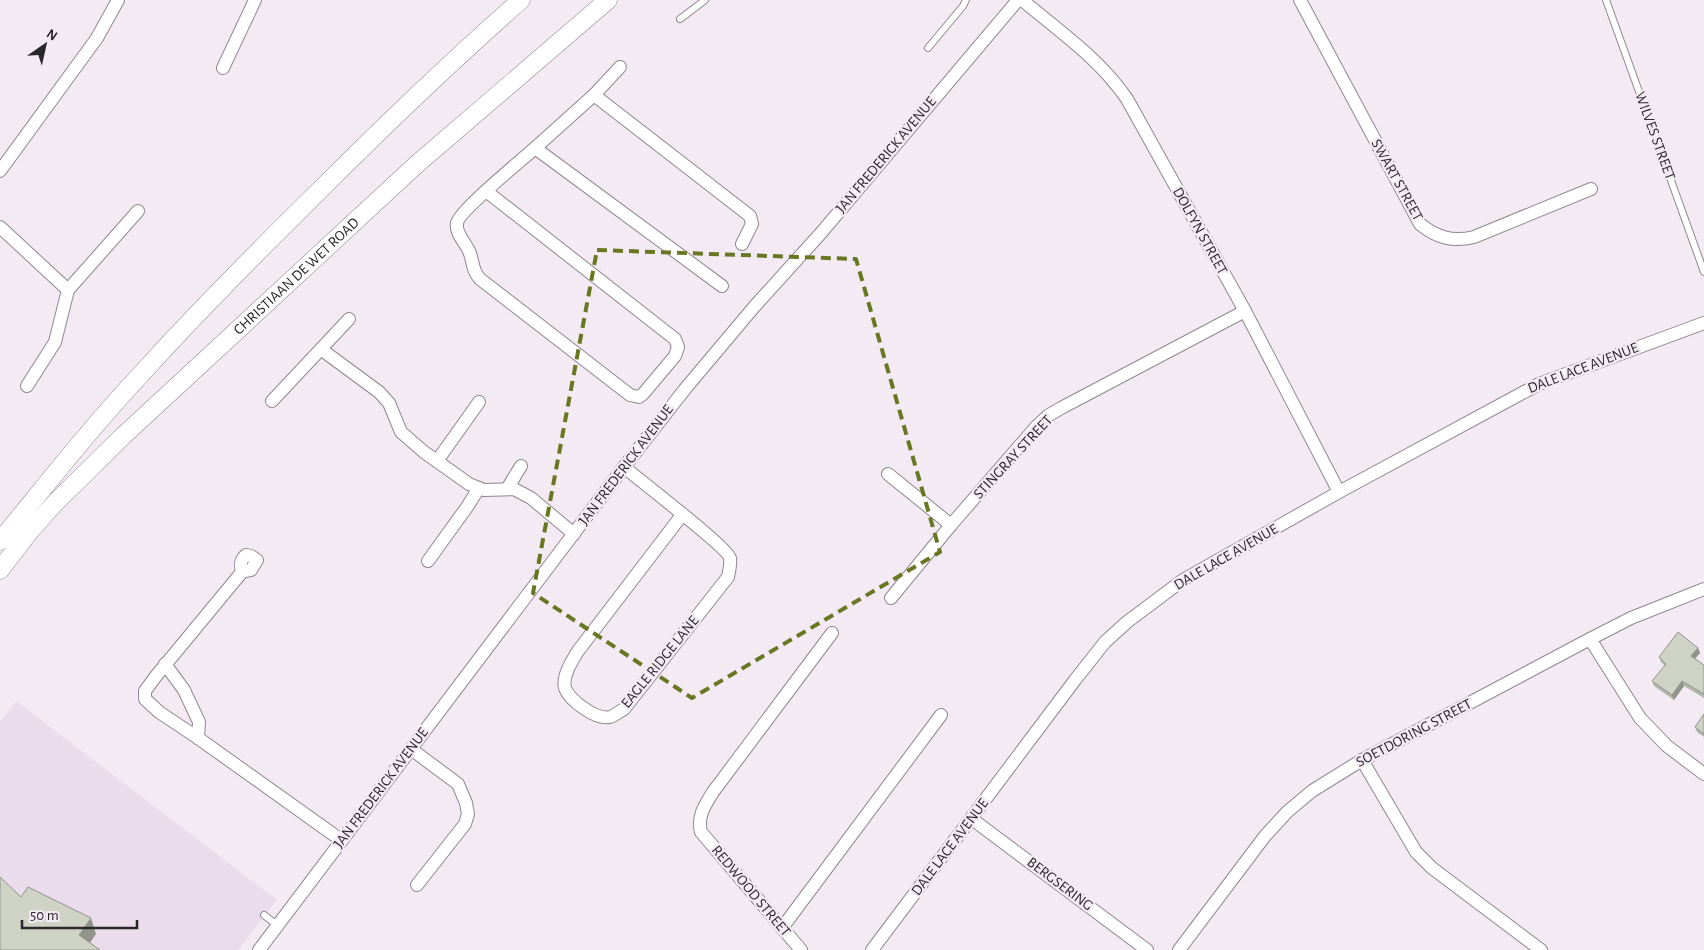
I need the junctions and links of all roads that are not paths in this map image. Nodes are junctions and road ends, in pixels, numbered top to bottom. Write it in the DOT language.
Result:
graph roads {
  1 [pos="118,0"];
  2 [pos="256,0"];
  3 [pos="521,0"];
  4 [pos="608,0"];
  5 [pos="705,0"];
  6 [pos="966,0"];
  7 [pos="1018,0"];
  8 [pos="1022,0"];
  9 [pos="1300,0"];
  10 [pos="1606,0"];
  11 [pos="680,19"];
  12 [pos="928,48"];
  13 [pos="223,68"];
  14 [pos="620,68"];
  15 [pos="594,95"];
  16 [pos="535,148"];
  17 [pos="0,171"];
  18 [pos="1591,189"];
  19 [pos="486,191"];
  20 [pos="138,211"];
  21 [pos="0,227"];
  22 [pos="742,244"];
  23 [pos="1704,272"];
  24 [pos="722,286"];
  25 [pos="68,290"];
  26 [pos="1245,311"];
  27 [pos="349,319"];
  28 [pos="1704,323"];
  29 [pos="322,350"];
  30 [pos="27,386"];
  31 [pos="272,401"];
  32 [pos="479,402"];
  33 [pos="437,461"];
  34 [pos="521,466"];
  35 [pos="624,467"];
  36 [pos="888,474"];
  37 [pos="479,488"];
  38 [pos="507,489"];
  39 [pos="1339,492"];
  40 [pos="682,514"];
  41 [pos="951,525"];
  42 [pos="574,534"];
  43 [pos="0,541"];
  44 [pos="428,561"];
  45 [pos="0,570"];
  46 [pos="242,572"];
  47 [pos="1704,589"];
  48 [pos="890,598"];
  49 [pos="832,633"];
  50 [pos="1590,639"];
  51 [pos="165,664"];
  52 [pos="941,716"];
  53 [pos="198,738"];
  54 [pos="411,749"];
  55 [pos="1362,760"];
  56 [pos="1704,774"];
  57 [pos="972,818"];
  58 [pos="341,840"];
  59 [pos="417,885"];
  60 [pos="264,915"];
  61 [pos="277,925"];
  62 [pos="782,928"];
  63 [pos="259,950"];
  64 [pos="801,950"];
  65 [pos="872,950"];
  66 [pos="1147,950"];
  67 [pos="1179,950"];
  68 [pos="1541,950"];
  1 -- 17 [label="street"];
  2 -- 13 [label="street"];
  3 -- 43 [label="main road"];
  4 -- 45 [label="main road, CHRISTIAAN DE WET ROAD"];
  5 -- 11 [label="lane"];
  6 -- 12 [label="lane"];
  7 -- 35 [label="street, JAN FREDERICK AVENUE"];
  8 -- 26 [label="street, DOLFYN STREET"];
  9 -- 18 [label="street, SWART STREET"];
  10 -- 23 [label="lane, WILVES STREET"];
  14 -- 15 [label="street"];
  15 -- 16 [label="street"];
  15 -- 22 [label="street"];
  16 -- 19 [label="street"];
  16 -- 24 [label="street"];
  19 -- 19 [label="street"];
  20 -- 25 [label="street"];
  21 -- 25 [label="street"];
  25 -- 30 [label="street"];
  26 -- 39 [label="street, DOLFYN STREET"];
  26 -- 41 [label="street, STINGRAY STREET"];
  27 -- 29 [label="street"];
  28 -- 39 [label="street, DALE LACE AVENUE"];
  29 -- 31 [label="street"];
  29 -- 33 [label="street"];
  32 -- 33 [label="street"];
  33 -- 37 [label="street"];
  34 -- 38 [label="street"];
  35 -- 40 [label="street, EAGLE RIDGE LANE"];
  35 -- 42 [label="street, JAN FREDERICK AVENUE"];
  36 -- 41 [label="street"];
  37 -- 38 [label="street"];
  37 -- 44 [label="street"];
  38 -- 42 [label="street"];
  39 -- 57 [label="street, DALE LACE AVENUE"];
  40 -- 40 [label="street, EAGLE RIDGE LANE"];
  41 -- 48 [label="street, STINGRAY STREET"];
  42 -- 54 [label="street, JAN FREDERICK AVENUE"];
  46 -- 51 [label="street"];
  47 -- 50 [label="street, SOETDORING STREET"];
  49 -- 62 [label="street, REDWOOD STREET"];
  50 -- 55 [label="street, SOETDORING STREET"];
  50 -- 56 [label="street"];
  51 -- 53 [label="street"];
  51 -- 53 [label="street"];
  52 -- 62 [label="street"];
  53 -- 58 [label="street"];
  54 -- 58 [label="street, JAN FREDERICK AVENUE"];
  54 -- 59 [label="street"];
  55 -- 67 [label="street, SOETDORING STREET"];
  55 -- 68 [label="street"];
  57 -- 65 [label="street, DALE LACE AVENUE"];
  57 -- 66 [label="street, BERGSERING"];
  58 -- 61 [label="street, JAN FREDERICK AVENUE"];
  60 -- 61 [label="lane"];
  61 -- 63 [label="street, JAN FREDERICK AVENUE"];
  62 -- 64 [label="street, REDWOOD STREET"];
}
